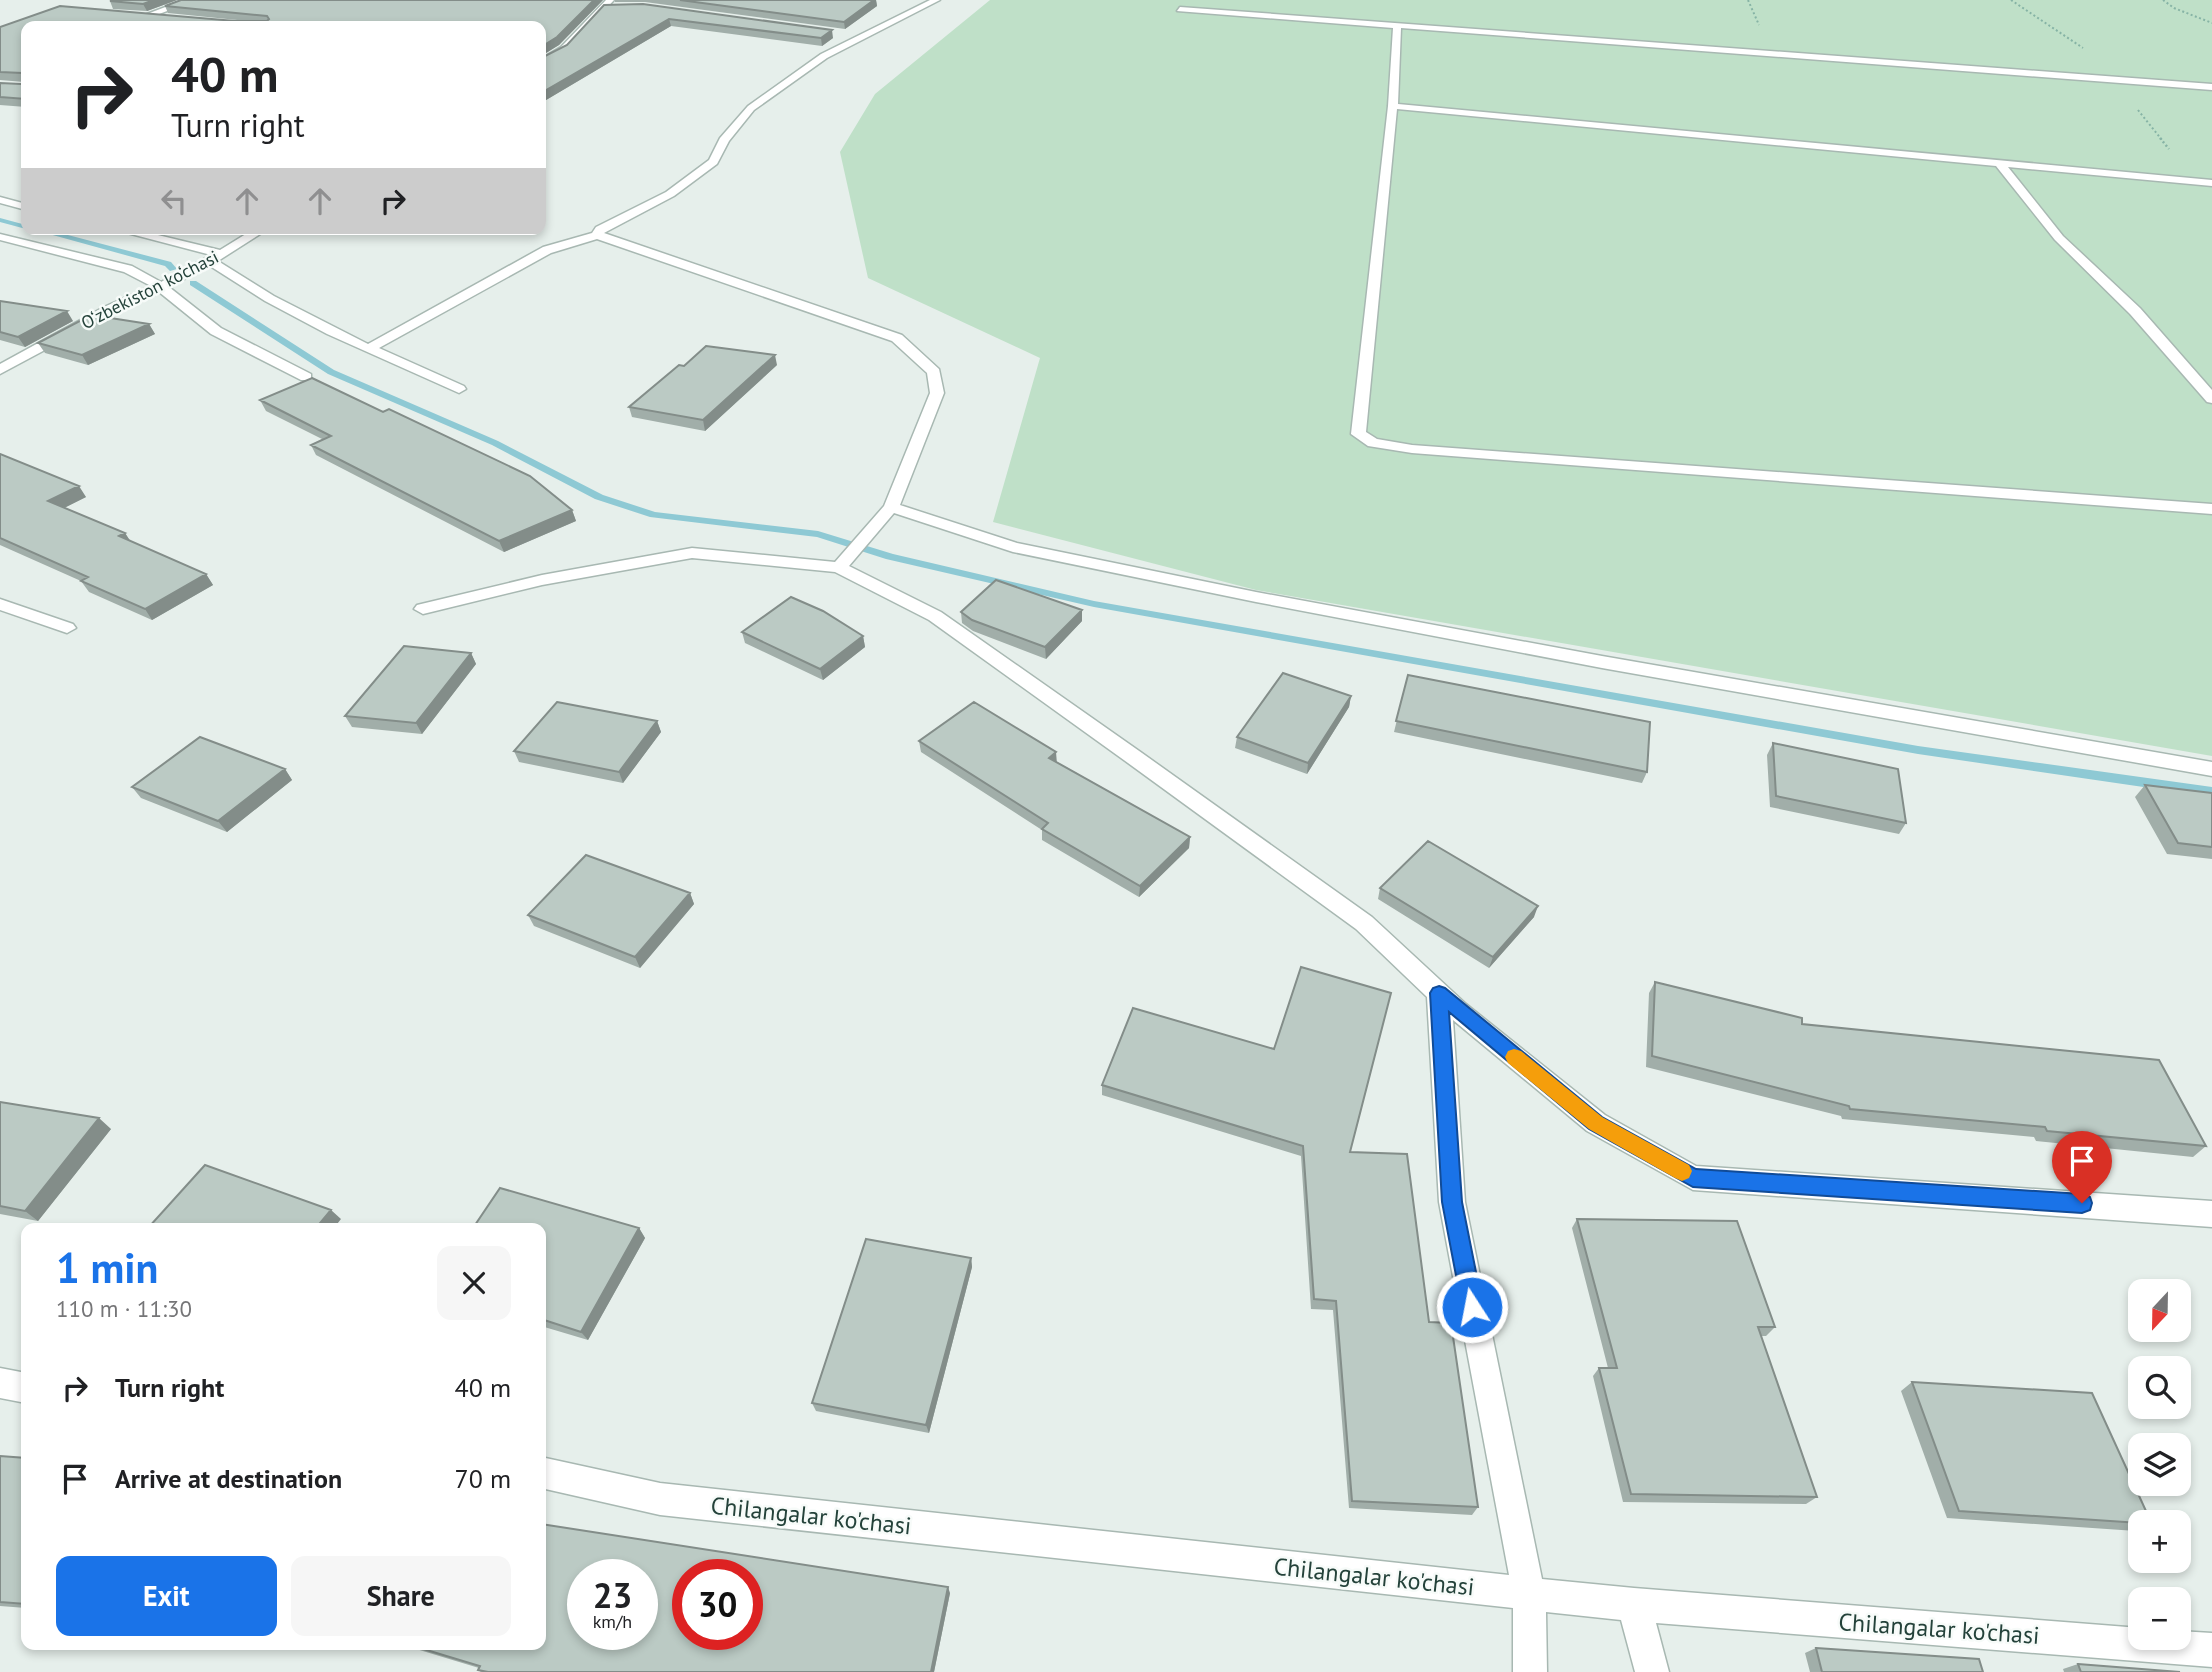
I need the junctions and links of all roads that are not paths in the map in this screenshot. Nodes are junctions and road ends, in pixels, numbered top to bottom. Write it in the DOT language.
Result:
graph roads {
  1 [pos="192,0"];
  2 [pos="936,0"];
  3 [pos="612,4"];
  4 [pos="1180,9"];
  5 [pos="130,16"];
  6 [pos="144,17"];
  7 [pos="171,19"];
  8 [pos="1397,24"];
  9 [pos="546,47"];
  10 [pos="564,48"];
  11 [pos="546,60"];
  12 [pos="2212,87"];
  13 [pos="1393,106"];
  14 [pos="2000,164"];
  15 [pos="2212,183"];
  16 [pos="0,200"];
  17 [pos="21,206"];
  18 [pos="138,235"];
  19 [pos="252,235"];
  20 [pos="597,235"];
  21 [pos="0,237"];
  22 [pos="215,258"];
  23 [pos="160,286"];
  24 [pos="368,349"];
  25 [pos="0,370"];
  26 [pos="306,377"];
  27 [pos="459,389"];
  28 [pos="2212,399"];
  29 [pos="891,508"];
  30 [pos="2212,509"];
  31 [pos="838,567"];
  32 [pos="0,604"];
  33 [pos="423,609"];
  34 [pos="67,628"];
  35 [pos="2212,769"];
  36 [pos="1439,993"];
  37 [pos="2212,1214"];
  38 [pos="0,1382"];
  39 [pos="21,1387"];
  40 [pos="546,1474"];
  41 [pos="1528,1594"];
  42 [pos="1634,1605"];
  43 [pos="2212,1650"];
  44 [pos="1530,1672"];
  45 [pos="1652,1672"];
  1 -- 6 [label="street"];
  2 -- 20 [label="street"];
  3 -- 10 [label="street"];
  4 -- 8 [label="street"];
  5 -- 6 [label="street"];
  6 -- 7 [label="street"];
  8 -- 12 [label="street"];
  8 -- 13 [label="street"];
  9 -- 10 [label="street"];
  10 -- 11 [label="street"];
  13 -- 14 [label="street"];
  13 -- 30 [label="street"];
  14 -- 15 [label="street"];
  14 -- 28 [label="street"];
  16 -- 17 [label="street"];
  18 -- 22 [label="street"];
  19 -- 22 [label="street, O‘zbekiston ko‘chasi"];
  20 -- 24 [label="street"];
  20 -- 29 [label="street"];
  21 -- 23 [label="street"];
  22 -- 23 [label="street, O‘zbekiston ko‘chasi"];
  22 -- 24 [label="street"];
  23 -- 25 [label="street, O‘zbekiston ko‘chasi"];
  23 -- 26 [label="street"];
  24 -- 27 [label="street"];
  29 -- 31 [label="street"];
  29 -- 35 [label="street"];
  31 -- 33 [label="street"];
  31 -- 36 [label="street"];
  32 -- 34 [label="street"];
  36 -- 37 [label="street"];
  36 -- 41 [label="street"];
  38 -- 39 [label="street"];
  40 -- 41 [label="street, Chilangalar ko'chasi"];
  41 -- 42 [label="street, Chilangalar ko'chasi"];
  41 -- 44 [label="street"];
  42 -- 43 [label="street, Chilangalar ko'chasi"];
  42 -- 45 [label="street"];
}
